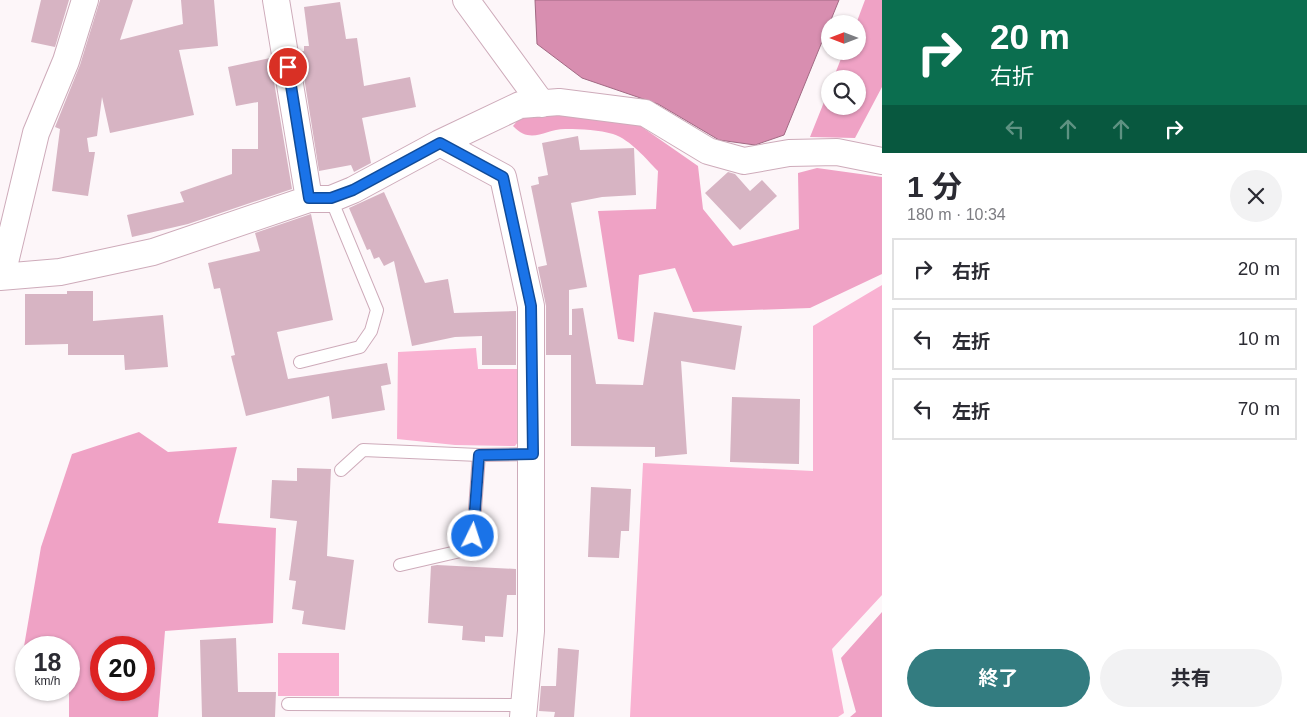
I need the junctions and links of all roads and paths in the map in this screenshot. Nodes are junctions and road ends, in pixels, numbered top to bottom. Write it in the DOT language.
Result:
graph roads {
  1 [pos="85,0"];
  2 [pos="276,0"];
  3 [pos="466,0"];
  4 [pos="542,104"];
  5 [pos="440,143"];
  6 [pos="882,161"];
  7 [pos="320,198"];
  8 [pos="1,276"];
  9 [pos="300,362"];
  10 [pos="533,454"];
  11 [pos="479,455"];
  12 [pos="341,470"];
  13 [pos="400,565"];
  14 [pos="288,704"];
  15 [pos="523,711"];
  1 -- 8 [label="street"];
  2 -- 7 [label="street"];
  3 -- 4 [label="street"];
  4 -- 5 [label="street"];
  4 -- 6 [label="street"];
  5 -- 7 [label="street"];
  5 -- 10 [label="street"];
  7 -- 8 [label="street"];
  7 -- 9 [label="lane"];
  10 -- 11 [label="lane"];
  10 -- 15 [label="street"];
  11 -- 12 [label="lane"];
  11 -- 13 [label="lane"];
  14 -- 15 [label="lane"];
}
